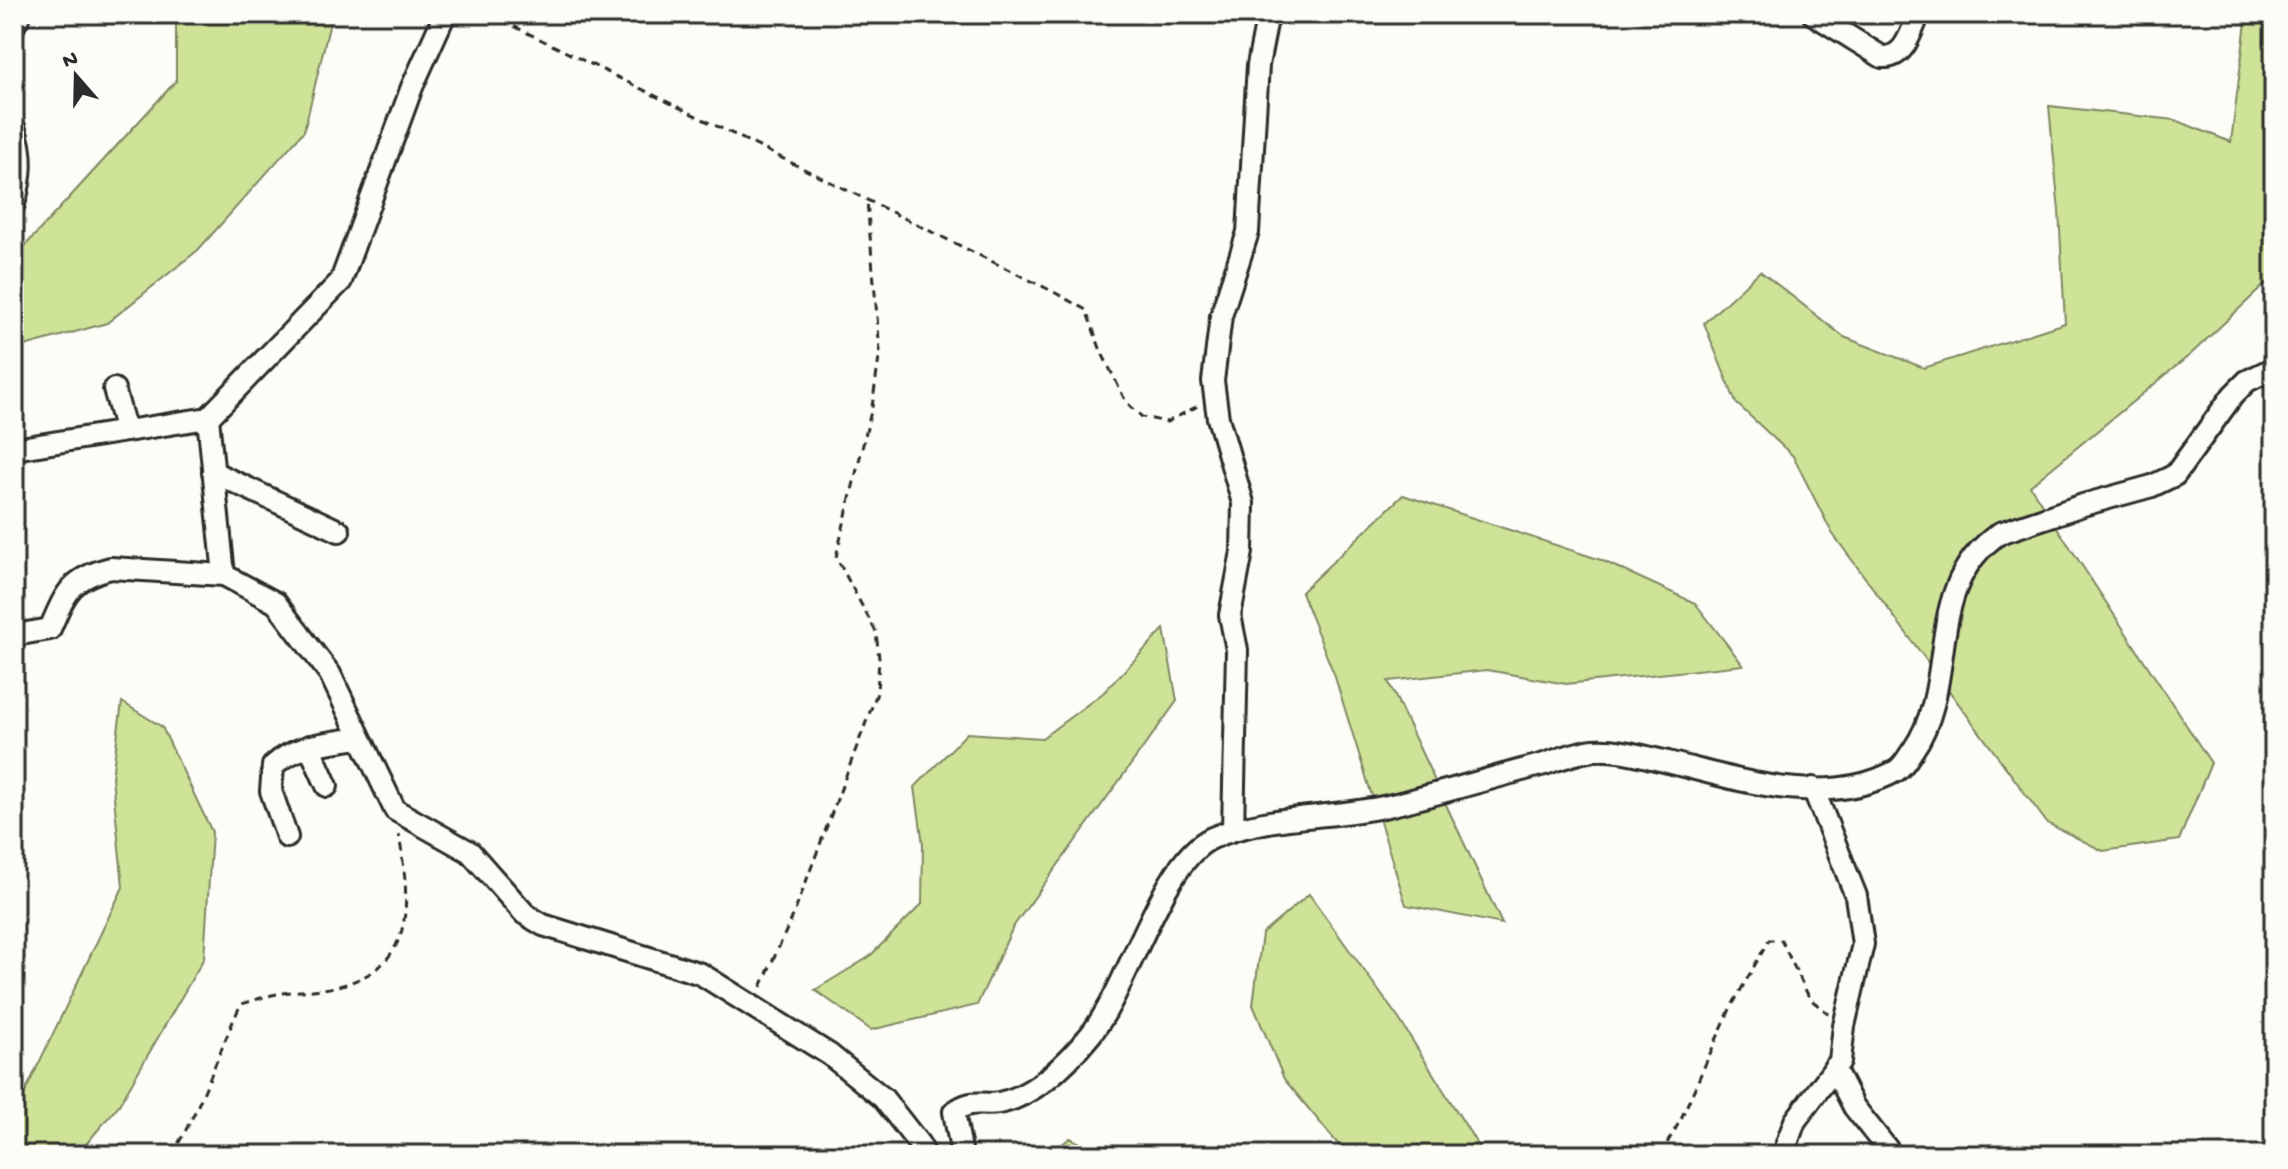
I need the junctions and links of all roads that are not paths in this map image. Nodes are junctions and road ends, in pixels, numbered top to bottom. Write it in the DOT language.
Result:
graph roads {
  1 [pos="20,14"];
  2 [pos="445,14"];
  3 [pos="1268,14"];
  4 [pos="1813,14"];
  5 [pos="1919,14"];
  6 [pos="14,26"];
  7 [pos="14,127"];
  8 [pos="14,204"];
  9 [pos="2274,368"];
  10 [pos="114,389"];
  11 [pos="208,418"];
  12 [pos="126,431"];
  13 [pos="14,449"];
  14 [pos="213,472"];
  15 [pos="339,531"];
  16 [pos="224,575"];
  17 [pos="14,631"];
  18 [pos="360,738"];
  19 [pos="309,746"];
  20 [pos="327,786"];
  21 [pos="1813,788"];
  22 [pos="1233,830"];
  23 [pos="287,837"];
  24 [pos="1834,1068"];
  25 [pos="925,1155"];
  26 [pos="962,1155"];
  27 [pos="1787,1155"];
  28 [pos="1892,1155"];
  1 -- 6 [label="street"];
  2 -- 11 [label="street"];
  3 -- 22 [label="street"];
  4 -- 5 [label="street"];
  7 -- 8 [label="street"];
  9 -- 21 [label="street"];
  10 -- 12 [label="street"];
  11 -- 12 [label="street"];
  11 -- 14 [label="street"];
  12 -- 13 [label="street"];
  14 -- 15 [label="street"];
  14 -- 16 [label="street"];
  16 -- 17 [label="street"];
  16 -- 18 [label="street"];
  18 -- 19 [label="street"];
  18 -- 25 [label="street"];
  19 -- 20 [label="street"];
  19 -- 23 [label="street"];
  21 -- 22 [label="street"];
  21 -- 24 [label="street"];
  22 -- 26 [label="street"];
  24 -- 27 [label="street"];
  24 -- 28 [label="street"];
}
